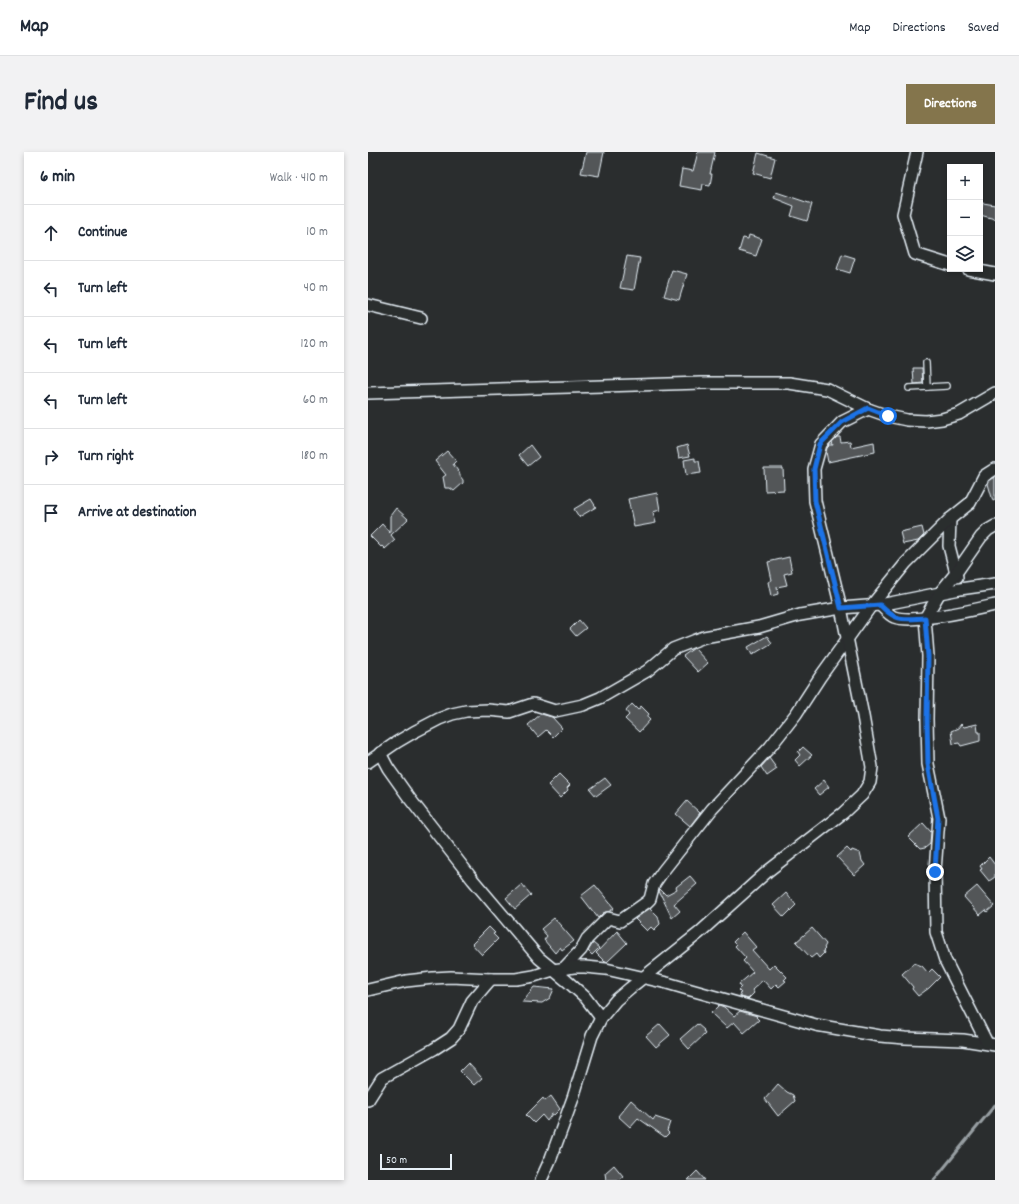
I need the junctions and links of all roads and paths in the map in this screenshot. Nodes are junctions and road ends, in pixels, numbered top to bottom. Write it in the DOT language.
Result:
graph roads {
  1 [pos="917,152"];
  2 [pos="947,264"];
  3 [pos="983,272"];
  4 [pos="995,274"];
  5 [pos="368,305"];
  6 [pos="421,318"];
  7 [pos="926,363"];
  8 [pos="947,386"];
  9 [pos="927,387"];
  10 [pos="909,388"];
  11 [pos="368,393"];
  12 [pos="995,393"];
  13 [pos="868,408"];
  14 [pos="995,469"];
  15 [pos="950,519"];
  16 [pos="995,526"];
  17 [pos="956,573"];
  18 [pos="995,584"];
  19 [pos="960,589"];
  20 [pos="939,594"];
  21 [pos="995,605"];
  22 [pos="876,606"];
  23 [pos="841,608"];
  24 [pos="925,618"];
  25 [pos="847,640"];
  26 [pos="380,753"];
  27 [pos="368,762"];
  28 [pos="558,969"];
  29 [pos="644,977"];
  30 [pos="491,979"];
  31 [pos="368,990"];
  32 [pos="601,1018"];
  33 [pos="991,1044"];
  34 [pos="368,1100"];
  35 [pos="541,1180"];
  1 -- 2 [label="street"];
  3 -- 4 [label="street"];
  5 -- 6 [label="street"];
  7 -- 9 [label="lane"];
  8 -- 9 [label="lane"];
  9 -- 10 [label="lane"];
  11 -- 13 [label="street"];
  12 -- 13 [label="street"];
  13 -- 23 [label="street"];
  14 -- 15 [label="street"];
  15 -- 17 [label="street"];
  15 -- 22 [label="street"];
  16 -- 17 [label="street"];
  17 -- 19 [label="street"];
  17 -- 20 [label="street"];
  18 -- 19 [label="street"];
  19 -- 20 [label="street"];
  20 -- 22 [label="street"];
  20 -- 24 [label="street"];
  21 -- 24 [label="street"];
  22 -- 23 [label="street"];
  22 -- 24 [label="street"];
  22 -- 25 [label="street"];
  23 -- 25 [label="street"];
  23 -- 26 [label="street"];
  24 -- 33 [label="street"];
  25 -- 28 [label="street"];
  25 -- 29 [label="street"];
  26 -- 27 [label="street"];
  26 -- 28 [label="street"];
  28 -- 29 [label="street"];
  28 -- 30 [label="street"];
  28 -- 32 [label="street"];
  29 -- 32 [label="street"];
  29 -- 33 [label="street"];
  30 -- 31 [label="street"];
  30 -- 34 [label="street"];
  32 -- 35 [label="street"];
}
